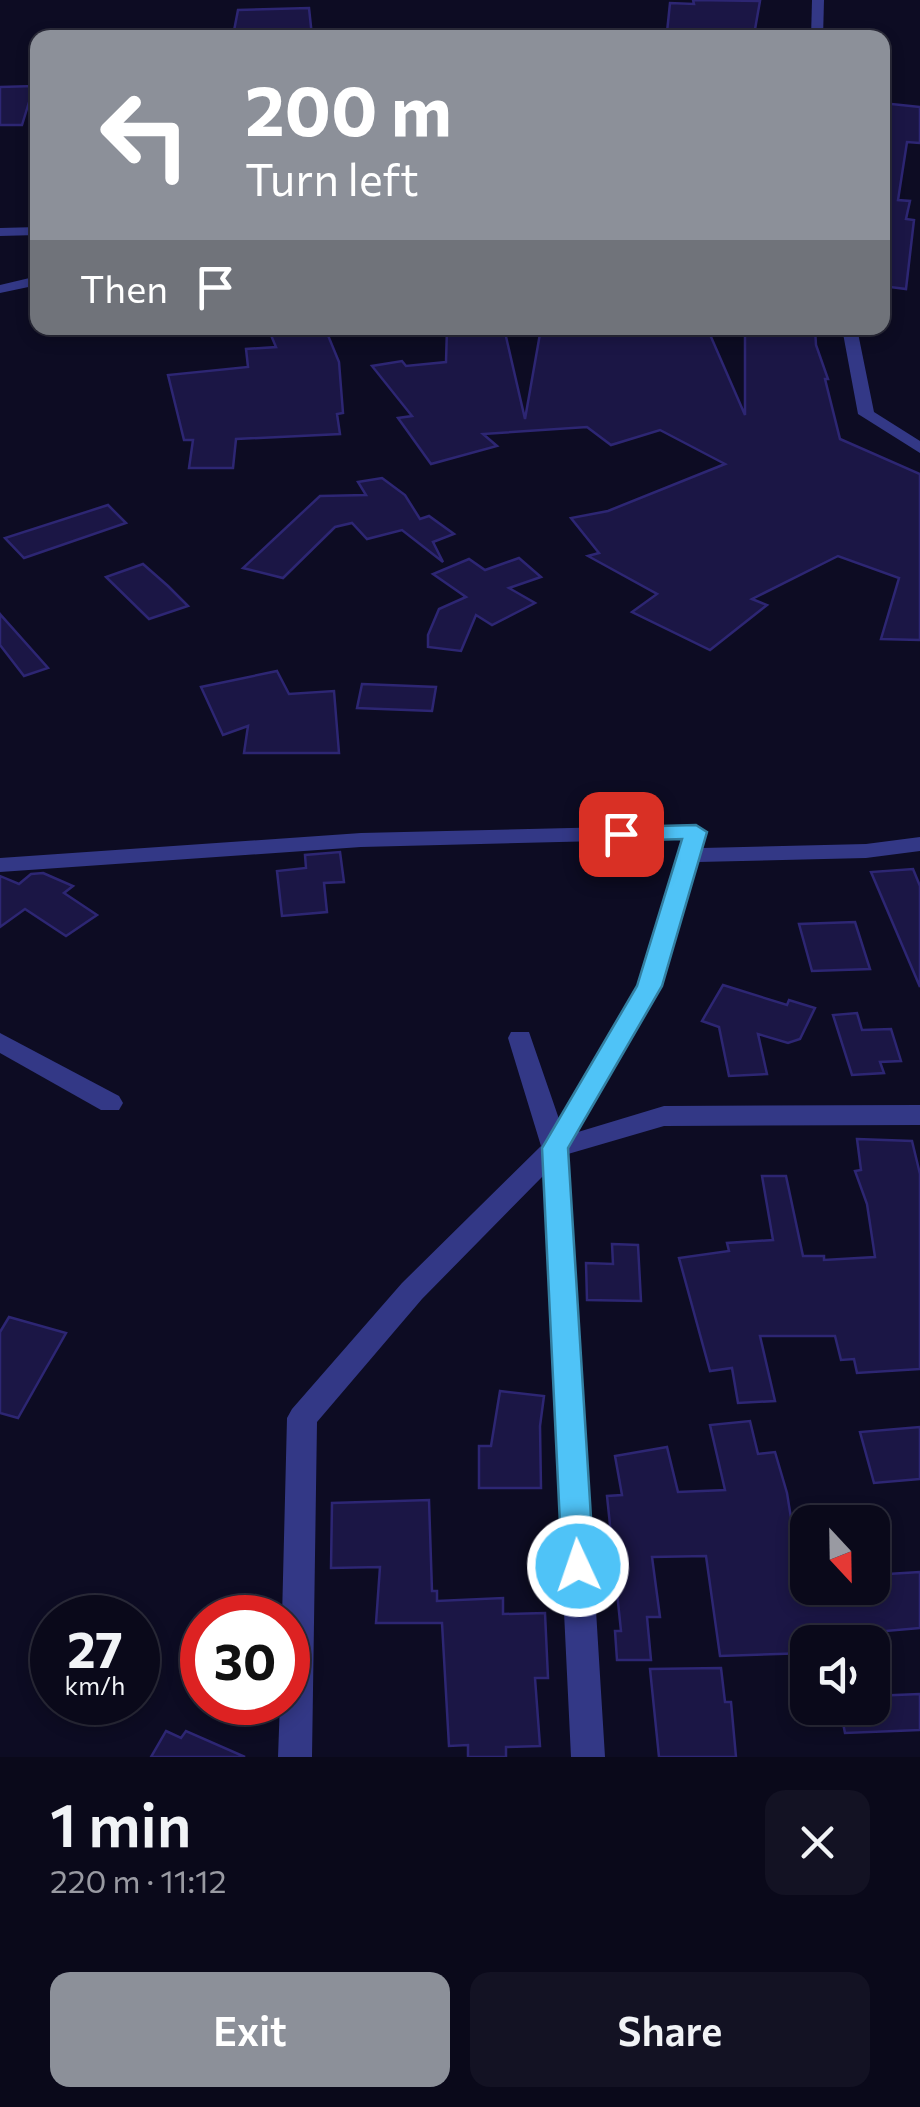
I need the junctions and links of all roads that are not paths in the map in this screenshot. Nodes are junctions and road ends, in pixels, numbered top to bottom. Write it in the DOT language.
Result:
graph roads {
  1 [pos="818,0"];
  2 [pos="817,30"];
  3 [pos="30,231"];
  4 [pos="0,232"];
  5 [pos="30,282"];
  6 [pos="0,289"];
  7 [pos="850,335"];
  8 [pos="920,448"];
  9 [pos="920,844"];
  10 [pos="689,856"];
  11 [pos="0,865"];
  12 [pos="520,1038"];
  13 [pos="0,1042"];
  14 [pos="110,1103"];
  15 [pos="920,1115"];
  16 [pos="555,1148"];
  17 [pos="294,1757"];
  18 [pos="588,1757"];
  1 -- 2 [label="street"];
  3 -- 4 [label="street"];
  5 -- 6 [label="street"];
  7 -- 8 [label="street"];
  9 -- 10 [label="street"];
  10 -- 11 [label="street"];
  10 -- 16 [label="street"];
  12 -- 16 [label="street"];
  13 -- 14 [label="street"];
  15 -- 16 [label="street"];
  16 -- 17 [label="street"];
  16 -- 18 [label="street"];
}
